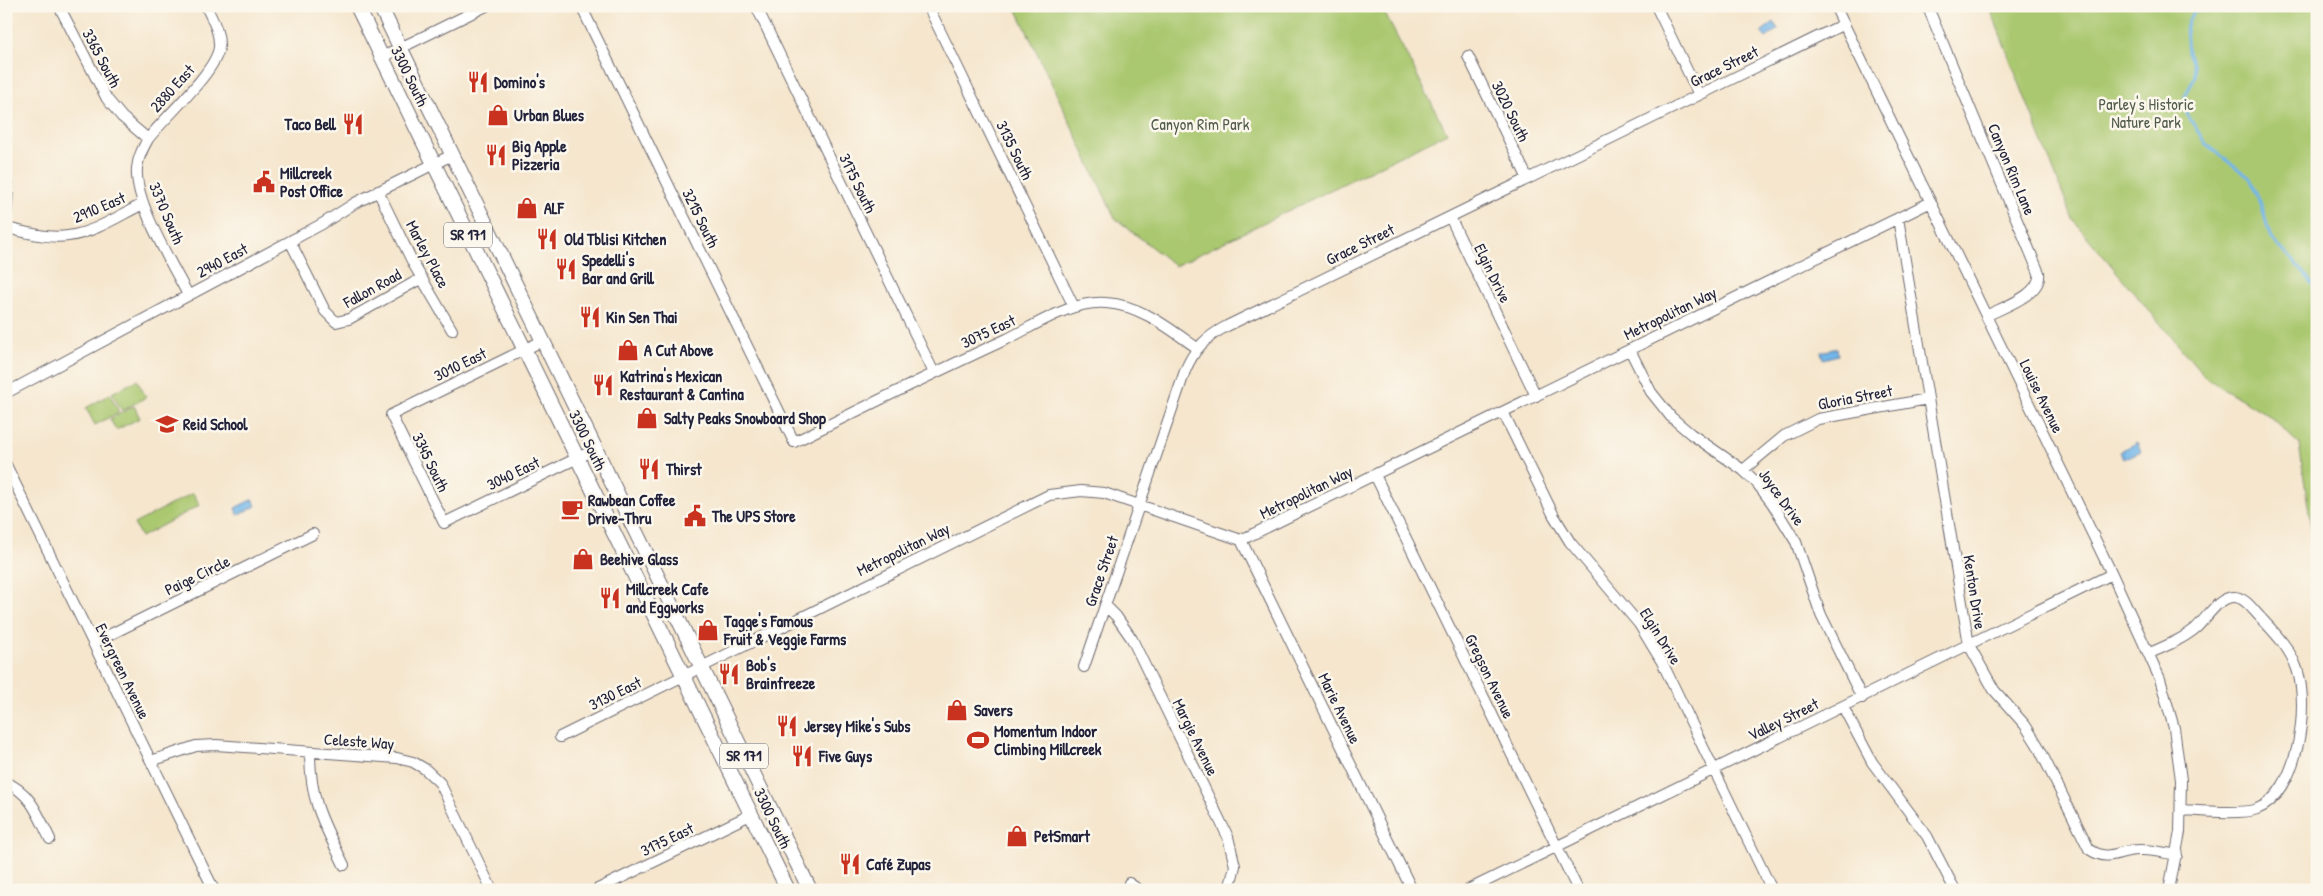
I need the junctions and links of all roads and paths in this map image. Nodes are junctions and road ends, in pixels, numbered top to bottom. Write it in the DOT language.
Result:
graph roads {
  1 [pos="59,6"];
  2 [pos="206,6"];
  3 [pos="357,6"];
  4 [pos="380,6"];
  5 [pos="486,6"];
  6 [pos="581,6"];
  7 [pos="756,6"];
  8 [pos="928,6"];
  9 [pos="1656,6"];
  10 [pos="1835,6"];
  11 [pos="1929,10"];
  12 [pos="1844,24"];
  13 [pos="401,48"];
  14 [pos="1468,56"];
  15 [pos="382,57"];
  16 [pos="1699,95"];
  17 [pos="148,139"];
  18 [pos="452,155"];
  19 [pos="434,163"];
  20 [pos="1528,179"];
  21 [pos="6,180"];
  22 [pos="378,192"];
  23 [pos="1931,202"];
  24 [pos="143,204"];
  25 [pos="6,217"];
  26 [pos="1450,217"];
  27 [pos="1898,218"];
  28 [pos="6,228"];
  29 [pos="290,241"];
  30 [pos="422,278"];
  31 [pos="188,295"];
  32 [pos="1074,307"];
  33 [pos="1986,316"];
  34 [pos="452,330"];
  35 [pos="542,341"];
  36 [pos="1197,348"];
  37 [pos="524,350"];
  38 [pos="1630,350"];
  39 [pos="934,373"];
  40 [pos="6,393"];
  41 [pos="1536,396"];
  42 [pos="1928,399"];
  43 [pos="1503,412"];
  44 [pos="391,415"];
  45 [pos="794,442"];
  46 [pos="596,449"];
  47 [pos="578,458"];
  48 [pos="6,465"];
  49 [pos="1742,470"];
  50 [pos="1375,475"];
  51 [pos="1140,504"];
  52 [pos="444,523"];
  53 [pos="313,534"];
  54 [pos="1241,540"];
  55 [pos="2112,574"];
  56 [pos="1105,606"];
  57 [pos="93,643"];
  58 [pos="1969,645"];
  59 [pos="2150,653"];
  60 [pos="700,666"];
  61 [pos="1084,667"];
  62 [pos="684,676"];
  63 [pos="1862,698"];
  64 [pos="1843,707"];
  65 [pos="560,737"];
  66 [pos="310,752"];
  67 [pos="151,761"];
  68 [pos="1714,770"];
  69 [pos="6,783"];
  70 [pos="2182,810"];
  71 [pos="752,814"];
  72 [pos="50,840"];
  73 [pos="1556,846"];
  74 [pos="2177,855"];
  75 [pos="344,865"];
  76 [pos="1129,883"];
  77 [pos="214,890"];
  78 [pos="492,890"];
  79 [pos="596,890"];
  80 [pos="788,890"];
  81 [pos="810,890"];
  82 [pos="1139,890"];
  83 [pos="1229,890"];
  84 [pos="1412,890"];
  85 [pos="1468,890"];
  86 [pos="1578,890"];
  87 [pos="1772,890"];
  88 [pos="1955,890"];
  89 [pos="2169,890"];
  1 -- 17 [label="street, 3365 South"];
  2 -- 17 [label="street, 2880 East"];
  3 -- 15 [label="main road, 3300 South / SR 171"];
  4 -- 13 [label="main road, 3300 South / SR 171"];
  5 -- 13 [label="street"];
  6 -- 45 [label="street, 3215 South"];
  7 -- 39 [label="street, 3175 South"];
  8 -- 32 [label="street, 3135 South"];
  9 -- 16 [label="street"];
  10 -- 12 [label="street, Louise Avenue"];
  11 -- 33 [label="street, Canyon Rim Lane"];
  12 -- 16 [label="street, Grace Street"];
  12 -- 23 [label="street, Louise Avenue"];
  13 -- 15 [label="street"];
  13 -- 18 [label="main road, 3300 South / SR 171"];
  14 -- 20 [label="street, 3020 South"];
  15 -- 19 [label="main road, 3300 South / SR 171"];
  16 -- 20 [label="street, Grace Street"];
  17 -- 24 [label="street, 3370 South"];
  18 -- 19 [label="street, 2940 East"];
  18 -- 35 [label="main road, 3300 South / SR 171"];
  19 -- 22 [label="street, 2940 East"];
  19 -- 37 [label="main road, 3300 South / SR 171"];
  20 -- 26 [label="street, Grace Street"];
  21 -- 25 [label="street"];
  22 -- 29 [label="street, 2940 East"];
  22 -- 30 [label="street, Marley Place"];
  23 -- 27 [label="street, Metropolitan Way"];
  23 -- 33 [label="street, Louise Avenue"];
  24 -- 28 [label="street, 2910 East"];
  24 -- 31 [label="street, 3370 South"];
  26 -- 36 [label="street, Grace Street"];
  26 -- 41 [label="street, Elgin Drive"];
  27 -- 38 [label="street, Metropolitan Way"];
  27 -- 42 [label="street, Kenton Drive"];
  29 -- 30 [label="street, Fallon Road"];
  29 -- 31 [label="street, 2940 East"];
  30 -- 34 [label="street, Marley Place"];
  31 -- 40 [label="street, 2940 East"];
  32 -- 36 [label="street, 3075 East"];
  32 -- 39 [label="street, 3075 East"];
  33 -- 55 [label="street, Louise Avenue"];
  35 -- 37 [label="street, 3010 East"];
  35 -- 46 [label="main road, 3300 South / SR 171"];
  36 -- 51 [label="street, Grace Street"];
  37 -- 44 [label="street, 3010 East"];
  37 -- 47 [label="main road, 3300 South / SR 171"];
  38 -- 41 [label="street, Metropolitan Way"];
  38 -- 49 [label="street, Joyce Drive"];
  39 -- 45 [label="street, 3075 East"];
  41 -- 43 [label="street, Metropolitan Way"];
  42 -- 49 [label="street, Gloria Street"];
  42 -- 58 [label="street, Kenton Drive"];
  43 -- 50 [label="street, Metropolitan Way"];
  43 -- 68 [label="street, Elgin Drive"];
  44 -- 52 [label="street, 3345 South"];
  46 -- 47 [label="street, 3040 East"];
  46 -- 60 [label="main road, 3300 South / SR 171"];
  47 -- 52 [label="street, 3040 East"];
  47 -- 62 [label="main road, 3300 South / SR 171"];
  48 -- 57 [label="street, Evergreen Avenue"];
  49 -- 63 [label="street, Joyce Drive"];
  50 -- 54 [label="street, Metropolitan Way"];
  50 -- 73 [label="street, Gregson Avenue"];
  51 -- 54 [label="street, Metropolitan Way"];
  51 -- 56 [label="street, Grace Street"];
  51 -- 60 [label="street, Metropolitan Way"];
  53 -- 57 [label="street, Paige Circle"];
  54 -- 84 [label="street, Marie Avenue"];
  55 -- 58 [label="street, Valley Street"];
  55 -- 59 [label="street, Louise Avenue"];
  56 -- 61 [label="street, Grace Street"];
  56 -- 83 [label="street, Margie Avenue"];
  57 -- 67 [label="street, Evergreen Avenue"];
  58 -- 63 [label="street, Valley Street"];
  58 -- 74 [label="street, Kenton Drive"];
  59 -- 70 [label="street, Louise Avenue"];
  59 -- 70 [label="street"];
  60 -- 62 [label="street, Metropolitan Way"];
  60 -- 81 [label="main road, 3300 South / SR 171"];
  62 -- 65 [label="street, 3130 East"];
  62 -- 71 [label="main road, 3300 South / SR 171"];
  63 -- 64 [label="street, Valley Street"];
  64 -- 68 [label="street, Valley Street"];
  64 -- 88 [label="street"];
  66 -- 67 [label="street, Celeste Way"];
  66 -- 75 [label="street"];
  66 -- 78 [label="street, Celeste Way"];
  67 -- 77 [label="street, Evergreen Avenue"];
  68 -- 73 [label="street, Valley Street"];
  68 -- 87 [label="street, Elgin Drive"];
  69 -- 72 [label="street"];
  70 -- 74 [label="street, Louise Avenue"];
  71 -- 79 [label="street, 3175 East"];
  71 -- 80 [label="main road, 3300 South / SR 171"];
  73 -- 85 [label="street, Valley Street"];
  73 -- 86 [label="street, Gregson Avenue"];
  74 -- 89 [label="street, Louise Avenue"];
  76 -- 82 [label="street"];
}
